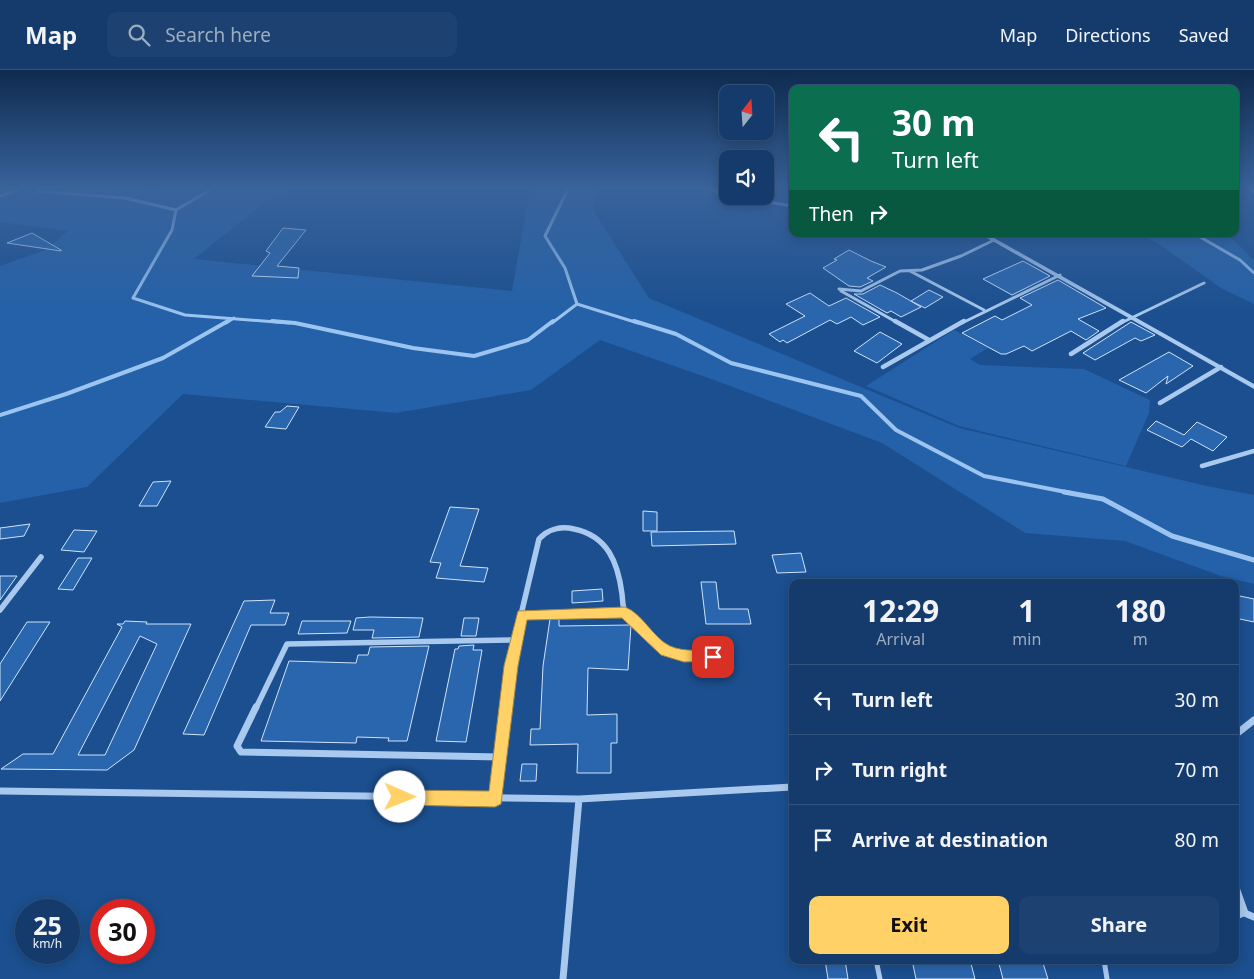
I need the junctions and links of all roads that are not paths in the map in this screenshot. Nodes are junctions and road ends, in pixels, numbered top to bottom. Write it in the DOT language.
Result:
graph roads {
  1 [pos="988,237"];
  2 [pos="994,240"];
  3 [pos="909,270"];
  4 [pos="1060,275"];
  5 [pos="1204,283"];
  6 [pos="984,310"];
  7 [pos="1131,316"];
  8 [pos="929,340"];
  9 [pos="1071,354"];
  10 [pos="883,367"];
  11 [pos="1220,367"];
  12 [pos="1254,386"];
  13 [pos="1160,403"];
  14 [pos="1254,451"];
  15 [pos="1202,466"];
  16 [pos="40,557"];
  17 [pos="0,610"];
  18 [pos="625,612"];
  19 [pos="522,615"];
  20 [pos="515,640"];
  21 [pos="713,657"];
  22 [pos="1254,720"];
  23 [pos="1239,732"];
  24 [pos="500,758"];
  25 [pos="789,787"];
  26 [pos="0,791"];
  27 [pos="495,799"];
  28 [pos="580,799"];
  29 [pos="1239,896"];
  30 [pos="1239,911"];
  31 [pos="1245,913"];
  32 [pos="1239,916"];
  33 [pos="1254,917"];
  34 [pos="877,964"];
  35 [pos="1103,964"];
  36 [pos="563,979"];
  37 [pos="880,979"];
  38 [pos="1106,979"];
  1 -- 2 [label="street"];
  2 -- 3 [label="street"];
  2 -- 4 [label="street"];
  3 -- 6 [label="street"];
  3 -- 8 [label="street"];
  4 -- 6 [label="street"];
  4 -- 7 [label="street"];
  5 -- 7 [label="street"];
  6 -- 8 [label="street"];
  7 -- 9 [label="street"];
  7 -- 11 [label="street"];
  8 -- 10 [label="street"];
  11 -- 12 [label="street"];
  11 -- 13 [label="street"];
  14 -- 15 [label="street"];
  16 -- 17 [label="street"];
  18 -- 19 [label="street"];
  18 -- 19 [label="street"];
  18 -- 21 [label="street"];
  19 -- 20 [label="street"];
  20 -- 24 [label="street"];
  20 -- 24 [label="street"];
  22 -- 23 [label="street"];
  24 -- 27 [label="street"];
  25 -- 28 [label="street"];
  26 -- 27 [label="street"];
  27 -- 28 [label="street"];
  28 -- 36 [label="street"];
  29 -- 31 [label="street"];
  30 -- 31 [label="street"];
  31 -- 32 [label="lane"];
  31 -- 33 [label="street"];
  34 -- 37 [label="lane"];
  35 -- 38 [label="lane"];
}
